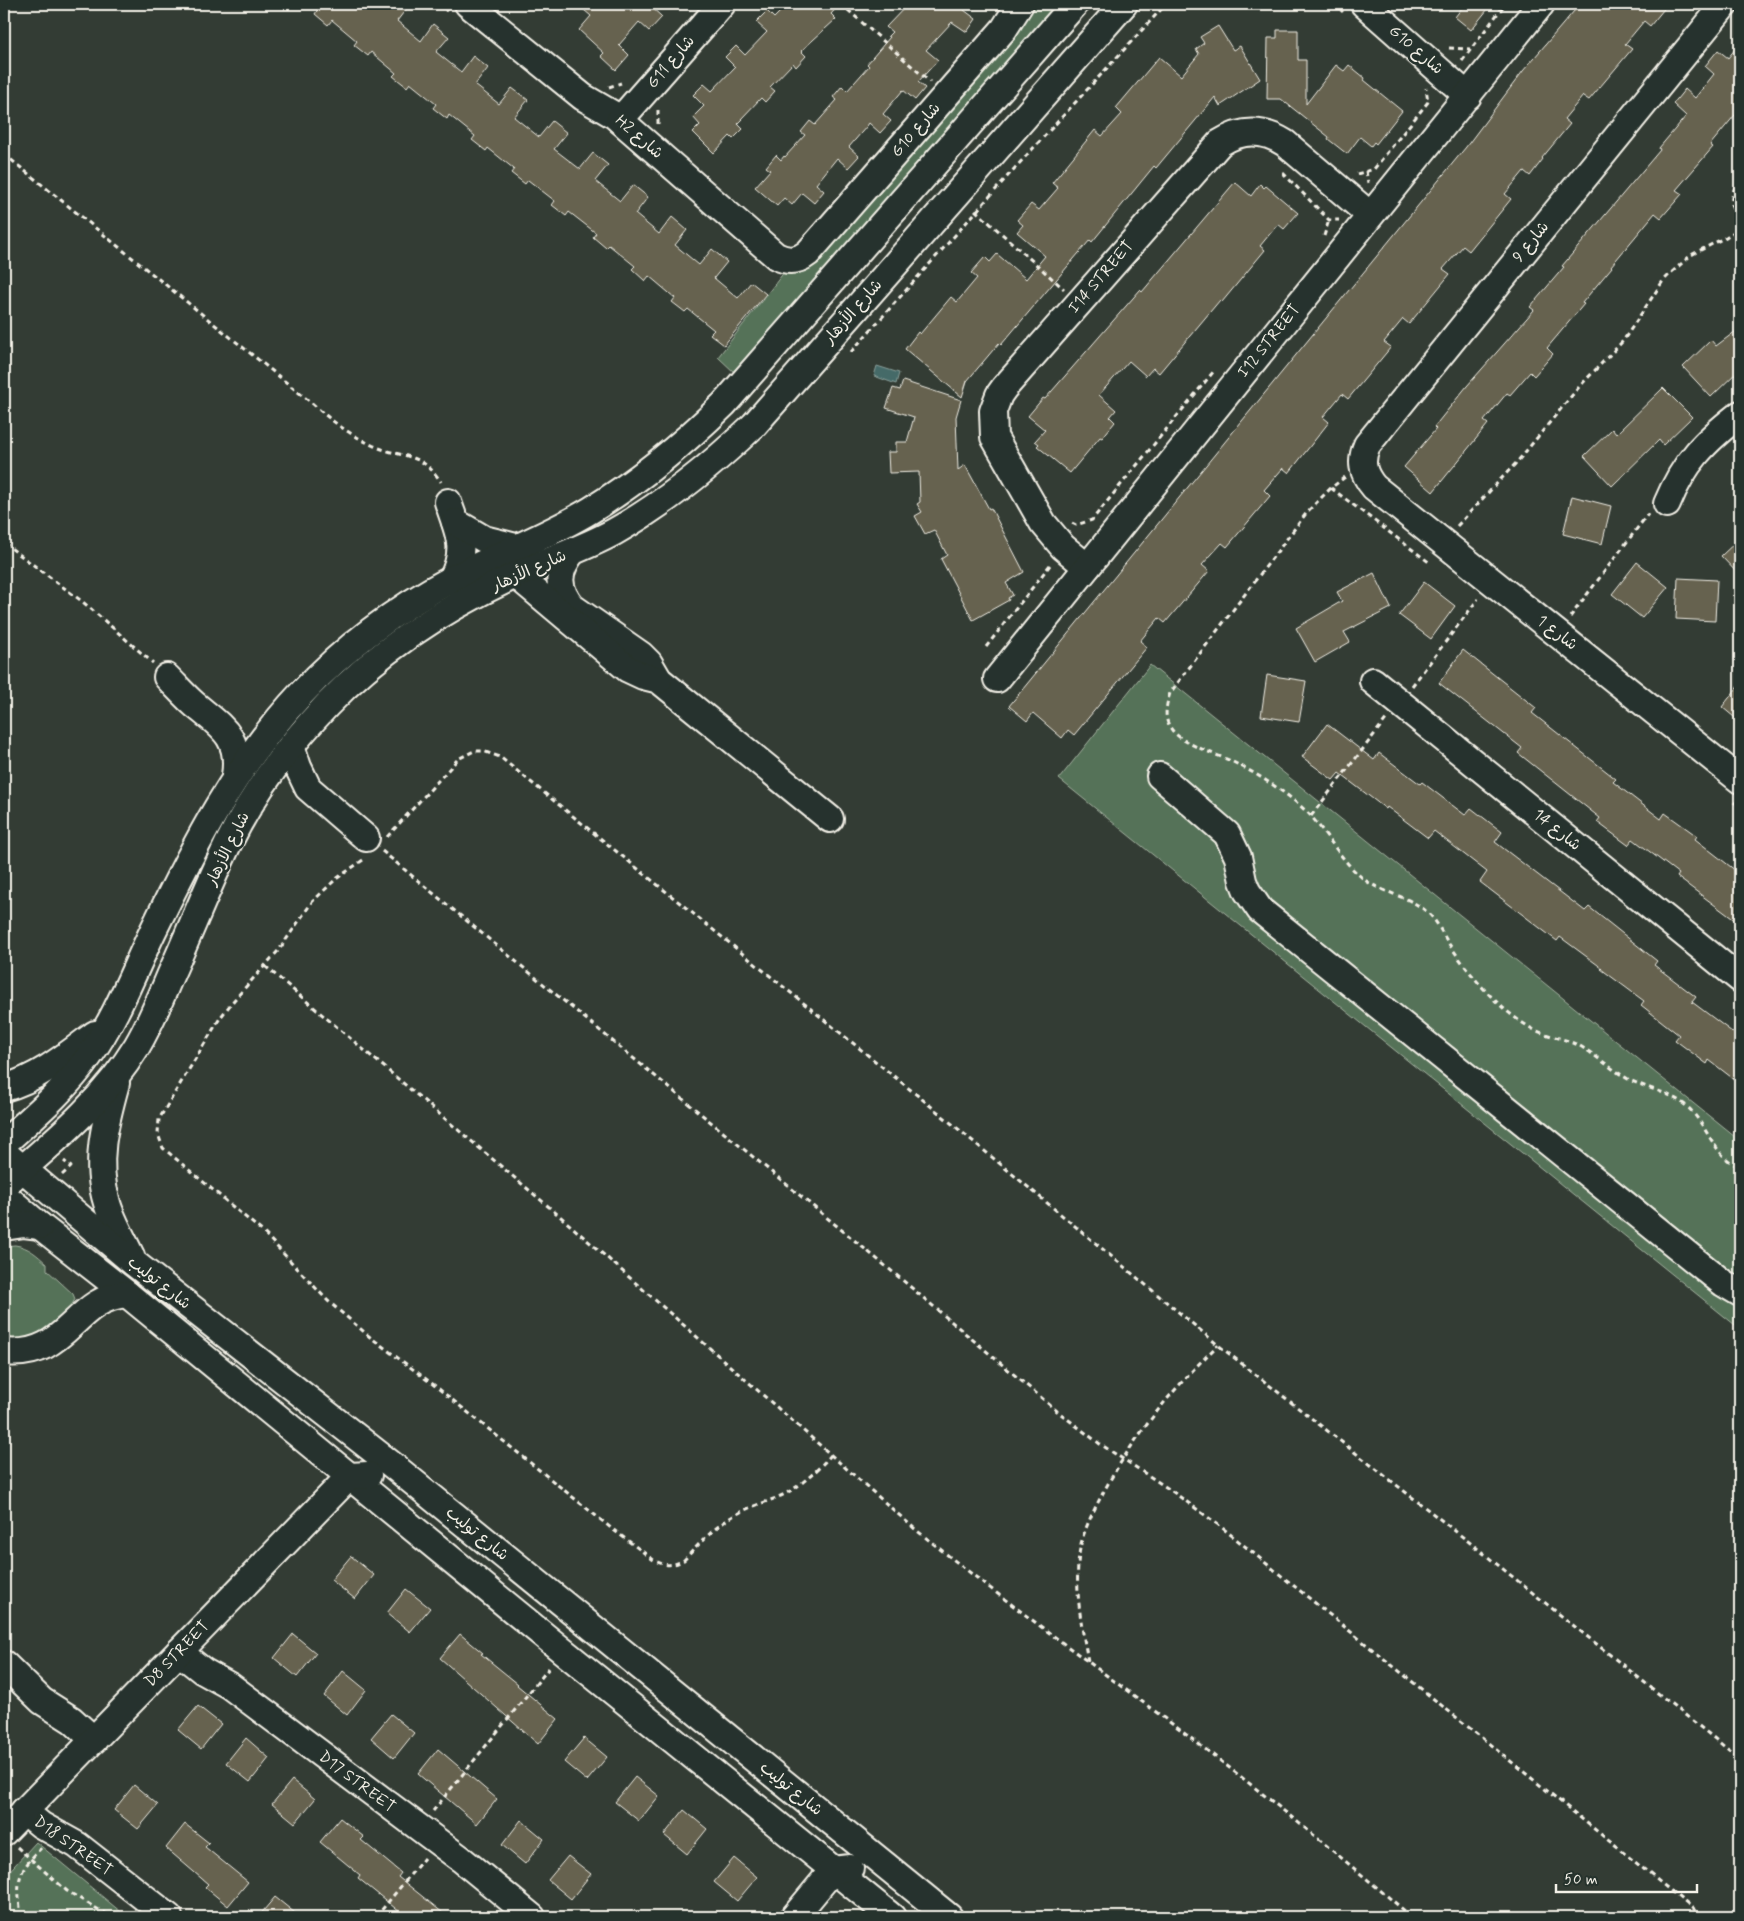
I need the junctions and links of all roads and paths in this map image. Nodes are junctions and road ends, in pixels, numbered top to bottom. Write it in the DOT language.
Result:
graph roads {
  1 [pos="468,4"];
  2 [pos="722,4"];
  3 [pos="840,4"];
  4 [pos="1020,4"];
  5 [pos="1075,4"];
  6 [pos="1106,4"];
  7 [pos="1124,4"];
  8 [pos="1166,4"];
  9 [pos="1334,4"];
  10 [pos="1504,4"];
  11 [pos="1542,4"];
  12 [pos="1725,4"];
  13 [pos="1356,10"];
  14 [pos="1442,42"];
  15 [pos="1470,49"];
  16 [pos="1075,59"];
  17 [pos="1437,81"];
  18 [pos="946,96"];
  19 [pos="1468,96"];
  20 [pos="661,102"];
  21 [pos="1428,102"];
  22 [pos="620,120"];
  23 [pos="660,131"];
  24 [pos="4,154"];
  25 [pos="1350,169"];
  26 [pos="1740,179"];
  27 [pos="957,194"];
  28 [pos="977,211"];
  29 [pos="1370,215"];
  30 [pos="1329,220"];
  31 [pos="1740,227"];
  32 [pos="1318,243"];
  33 [pos="808,253"];
  34 [pos="1080,302"];
  35 [pos="851,352"];
  36 [pos="1218,366"];
  37 [pos="1740,414"];
  38 [pos="1374,487"];
  39 [pos="1659,508"];
  40 [pos="452,512"];
  41 [pos="1066,521"];
  42 [pos="1076,525"];
  43 [pos="1441,542"];
  44 [pos="4,543"];
  45 [pos="516,547"];
  46 [pos="1063,547"];
  47 [pos="572,552"];
  48 [pos="1087,567"];
  49 [pos="516,575"];
  50 [pos="452,578"];
  51 [pos="568,611"];
  52 [pos="1557,633"];
  53 [pos="986,647"];
  54 [pos="167,676"];
  55 [pos="997,678"];
  56 [pos="1373,681"];
  57 [pos="222,726"];
  58 [pos="271,728"];
  59 [pos="291,746"];
  60 [pos="235,776"];
  61 [pos="1160,776"];
  62 [pos="1740,780"];
  63 [pos="308,788"];
  64 [pos="257,793"];
  65 [pos="830,819"];
  66 [pos="371,842"];
  67 [pos="265,966"];
  68 [pos="1740,979"];
  69 [pos="110,1024"];
  70 [pos="119,1073"];
  71 [pos="4,1088"];
  72 [pos="4,1143"];
  73 [pos="10,1169"];
  74 [pos="4,1195"];
  75 [pos="40,1226"];
  76 [pos="4,1228"];
  77 [pos="134,1264"];
  78 [pos="1740,1293"];
  79 [pos="127,1294"];
  80 [pos="1218,1345"];
  81 [pos="4,1352"];
  82 [pos="831,1455"];
  83 [pos="1123,1459"];
  84 [pos="350,1476"];
  85 [pos="477,1534"];
  86 [pos="185,1646"];
  87 [pos="563,1651"];
  88 [pos="1089,1661"];
  89 [pos="4,1664"];
  90 [pos="88,1746"];
  91 [pos="1740,1759"];
  92 [pos="31,1804"];
  93 [pos="439,1817"];
  94 [pos="7,1836"];
  95 [pos="46,1842"];
  96 [pos="31,1859"];
  97 [pos="431,1864"];
  98 [pos="833,1870"];
  99 [pos="21,1917"];
  100 [pos="111,1917"];
  101 [pos="169,1917"];
  102 [pos="376,1917"];
  103 [pos="532,1917"];
  104 [pos="794,1917"];
  105 [pos="892,1917"];
  106 [pos="927,1917"];
  107 [pos="949,1917"];
  108 [pos="1412,1917"];
  109 [pos="1703,1917"];
  1 -- 22 [label="street, H2 شارع"];
  2 -- 22 [label="street, G11 شارع"];
  3 -- 18 [label="path"];
  4 -- 18 [label="street, G10 شارع"];
  5 -- 45 [label="street, شارع الأزهار"];
  6 -- 16 [label="street"];
  7 -- 16 [label="street, شارع الأزهار"];
  8 -- 28 [label="path"];
  9 -- 13 [label="path"];
  10 -- 15 [label="path"];
  11 -- 19 [label="street, I12 STREET"];
  12 -- 38 [label="street, شارع 9"];
  13 -- 17 [label="street, G10 شارع"];
  14 -- 15 [label="path"];
  15 -- 17 [label="path"];
  16 -- 27 [label="street, شارع الأزهار"];
  17 -- 19 [label="street, G10 شارع"];
  17 -- 21 [label="path"];
  17 -- 21 [label="path"];
  18 -- 33 [label="street, G10 شارع"];
  19 -- 29 [label="street, I12 STREET"];
  20 -- 23 [label="path"];
  21 -- 25 [label="path"];
  22 -- 33 [label="street, H2 شارع"];
  24 -- 40 [label="path"];
  26 -- 31 [label="path"];
  27 -- 28 [label="path"];
  27 -- 47 [label="street, شارع الأزهار"];
  28 -- 34 [label="path"];
  28 -- 35 [label="path"];
  29 -- 34 [label="street, I14 STREET"];
  29 -- 48 [label="street, I12 STREET"];
  30 -- 32 [label="path"];
  31 -- 43 [label="path"];
  34 -- 46 [label="street, I14 STREET"];
  36 -- 42 [label="path"];
  37 -- 39 [label="street"];
  38 -- 43 [label="street, شارع 1"];
  39 -- 52 [label="path"];
  40 -- 45 [label="street"];
  40 -- 50 [label="street"];
  41 -- 42 [label="path"];
  42 -- 46 [label="path"];
  43 -- 52 [label="street, شارع 1"];
  44 -- 54 [label="path"];
  45 -- 50 [label="street, شارع الأزهار"];
  46 -- 48 [label="street, I14 STREET"];
  46 -- 53 [label="path"];
  47 -- 49 [label="street, شارع الأزهار"];
  47 -- 51 [label="street"];
  48 -- 55 [label="street, I12 STREET"];
  49 -- 51 [label="street"];
  49 -- 59 [label="street, شارع الأزهار"];
  50 -- 58 [label="street, شارع الأزهار"];
  51 -- 65 [label="street"];
  52 -- 62 [label="street, شارع 1"];
  54 -- 57 [label="street"];
  56 -- 68 [label="street, شارع 14"];
  57 -- 58 [label="street"];
  57 -- 60 [label="street"];
  58 -- 60 [label="street, شارع الأزهار"];
  59 -- 63 [label="street"];
  59 -- 64 [label="street, شارع الأزهار"];
  60 -- 69 [label="street, شارع الأزهار"];
  61 -- 78 [label="street"];
  63 -- 64 [label="street"];
  63 -- 66 [label="street"];
  64 -- 70 [label="street, شارع الأزهار"];
  66 -- 67 [label="path"];
  66 -- 80 [label="path"];
  66 -- 83 [label="path"];
  67 -- 82 [label="path"];
  67 -- 82 [label="path"];
  69 -- 71 [label="street"];
  69 -- 72 [label="street, شارع الأزهار"];
  70 -- 73 [label="street, شارع الأزهار"];
  70 -- 77 [label="street"];
  73 -- 77 [label="street, شارع توليب"];
  74 -- 75 [label="street, شارع توليب"];
  75 -- 76 [label="street"];
  75 -- 79 [label="street, شارع توليب"];
  77 -- 85 [label="street, شارع توليب"];
  79 -- 81 [label="street"];
  79 -- 84 [label="street, شارع توليب"];
  80 -- 83 [label="path"];
  80 -- 91 [label="path"];
  82 -- 88 [label="path"];
  83 -- 88 [label="path"];
  83 -- 109 [label="path"];
  84 -- 85 [label="street"];
  84 -- 86 [label="street, D8 STREET"];
  84 -- 87 [label="street, شارع توليب"];
  85 -- 107 [label="street, شارع توليب"];
  86 -- 90 [label="street, D8 STREET"];
  86 -- 103 [label="street, D17 STREET"];
  87 -- 93 [label="path"];
  87 -- 98 [label="street, شارع توليب"];
  88 -- 108 [label="path"];
  89 -- 90 [label="street"];
  90 -- 92 [label="street, D8 STREET"];
  92 -- 94 [label="street, D8 STREET"];
  92 -- 101 [label="street, D18 STREET"];
  94 -- 96 [label="path"];
  95 -- 96 [label="path"];
  96 -- 99 [label="path"];
  96 -- 100 [label="path"];
  97 -- 102 [label="path"];
  98 -- 104 [label="street"];
  98 -- 105 [label="street, شارع توليب"];
  98 -- 106 [label="street"];
}
